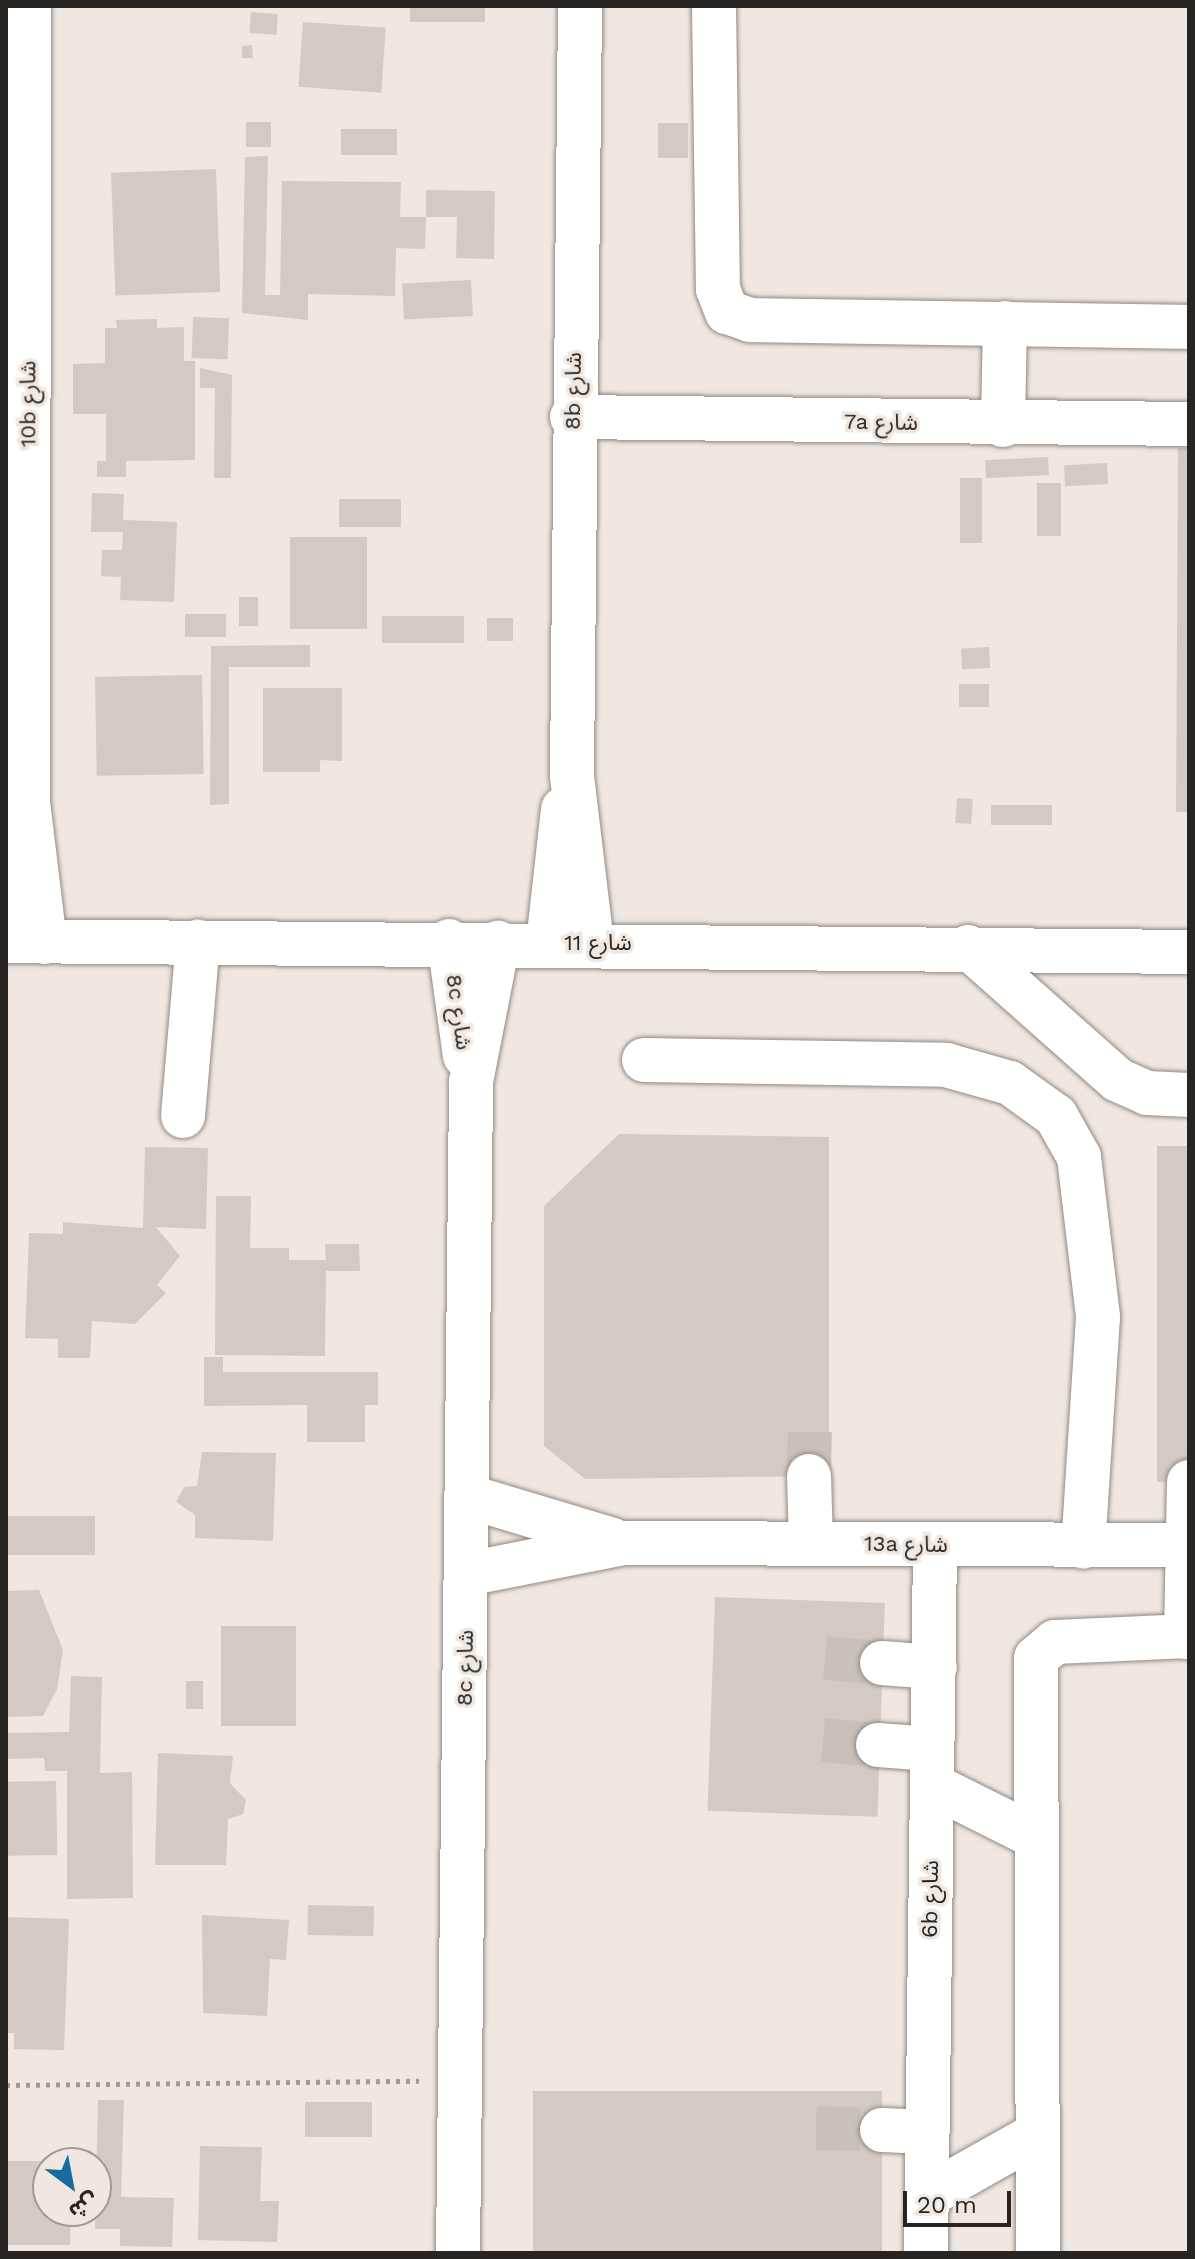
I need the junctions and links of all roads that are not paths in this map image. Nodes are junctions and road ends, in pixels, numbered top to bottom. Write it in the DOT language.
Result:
graph roads {
  1 [pos="29,6"];
  2 [pos="580,6"];
  3 [pos="714,6"];
  4 [pos="1005,323"];
  5 [pos="1189,327"];
  6 [pos="17,411"];
  7 [pos="572,417"];
  8 [pos="1189,424"];
  9 [pos="1003,425"];
  10 [pos="572,776"];
  11 [pos="28,802"];
  12 [pos="6,907"];
  13 [pos="449,941"];
  14 [pos="25,942"];
  15 [pos="198,942"];
  16 [pos="498,943"];
  17 [pos="548,943"];
  18 [pos="592,943"];
  19 [pos="968,947"];
  20 [pos="1189,952"];
  21 [pos="644,1060"];
  22 [pos="471,1082"];
  23 [pos="1189,1095"];
  24 [pos="183,1116"];
  25 [pos="809,1476"];
  26 [pos="1189,1482"];
  27 [pos="467,1496"];
  28 [pos="623,1543"];
  29 [pos="811,1544"];
  30 [pos="935,1544"];
  31 [pos="1188,1545"];
  32 [pos="1083,1547"];
  33 [pos="467,1574"];
  34 [pos="1187,1636"];
  35 [pos="882,1663"];
  36 [pos="935,1667"];
  37 [pos="878,1745"];
  38 [pos="932,1767"];
  39 [pos="1036,1837"];
  40 [pos="882,2130"];
  41 [pos="927,2132"];
  42 [pos="1037,2134"];
  43 [pos="927,2196"];
  44 [pos="458,2253"];
  45 [pos="926,2253"];
  46 [pos="1038,2253"];
  1 -- 6 [label="street, 10b شارع"];
  2 -- 7 [label="street, 8b شارع"];
  3 -- 4 [label="street"];
  4 -- 5 [label="street"];
  4 -- 9 [label="street"];
  6 -- 11 [label="street, 10b شارع"];
  7 -- 9 [label="street, 7a شارع"];
  7 -- 10 [label="street, 8b شارع"];
  8 -- 9 [label="street, 7a شارع"];
  10 -- 17 [label="street, 8b شارع"];
  10 -- 18 [label="street, 8b شارع"];
  11 -- 12 [label="street, 10b شارع"];
  11 -- 14 [label="street, 10b شارع"];
  13 -- 15 [label="street, شارع 11"];
  13 -- 16 [label="street, شارع 11"];
  13 -- 22 [label="street, 8c شارع"];
  14 -- 15 [label="street, شارع 11"];
  15 -- 24 [label="street"];
  16 -- 17 [label="street, شارع 11"];
  16 -- 22 [label="street, 8c شارع"];
  17 -- 18 [label="street, شارع 11"];
  18 -- 19 [label="street, شارع 11"];
  19 -- 20 [label="street, شارع 11"];
  19 -- 23 [label="street"];
  21 -- 32 [label="street"];
  22 -- 27 [label="street, 8c شارع"];
  25 -- 29 [label="street"];
  26 -- 31 [label="street"];
  27 -- 28 [label="street, 13a شارع"];
  27 -- 33 [label="street, 8c شارع"];
  28 -- 29 [label="street, 13a شارع"];
  28 -- 33 [label="street, 13a شارع"];
  29 -- 30 [label="street, 13a شارع"];
  30 -- 32 [label="street, 13a شارع"];
  30 -- 36 [label="street, 6b شارع"];
  31 -- 32 [label="street, 13a شارع"];
  31 -- 34 [label="street"];
  33 -- 44 [label="street, 8c شارع"];
  34 -- 39 [label="street"];
  35 -- 36 [label="street"];
  36 -- 38 [label="street, 6b شارع"];
  37 -- 38 [label="street"];
  38 -- 39 [label="street"];
  38 -- 41 [label="street, 6b شارع"];
  39 -- 42 [label="street"];
  40 -- 41 [label="street"];
  41 -- 43 [label="street, 6b شارع"];
  42 -- 43 [label="street"];
  42 -- 46 [label="street"];
  43 -- 45 [label="street, 6b شارع"];
}
